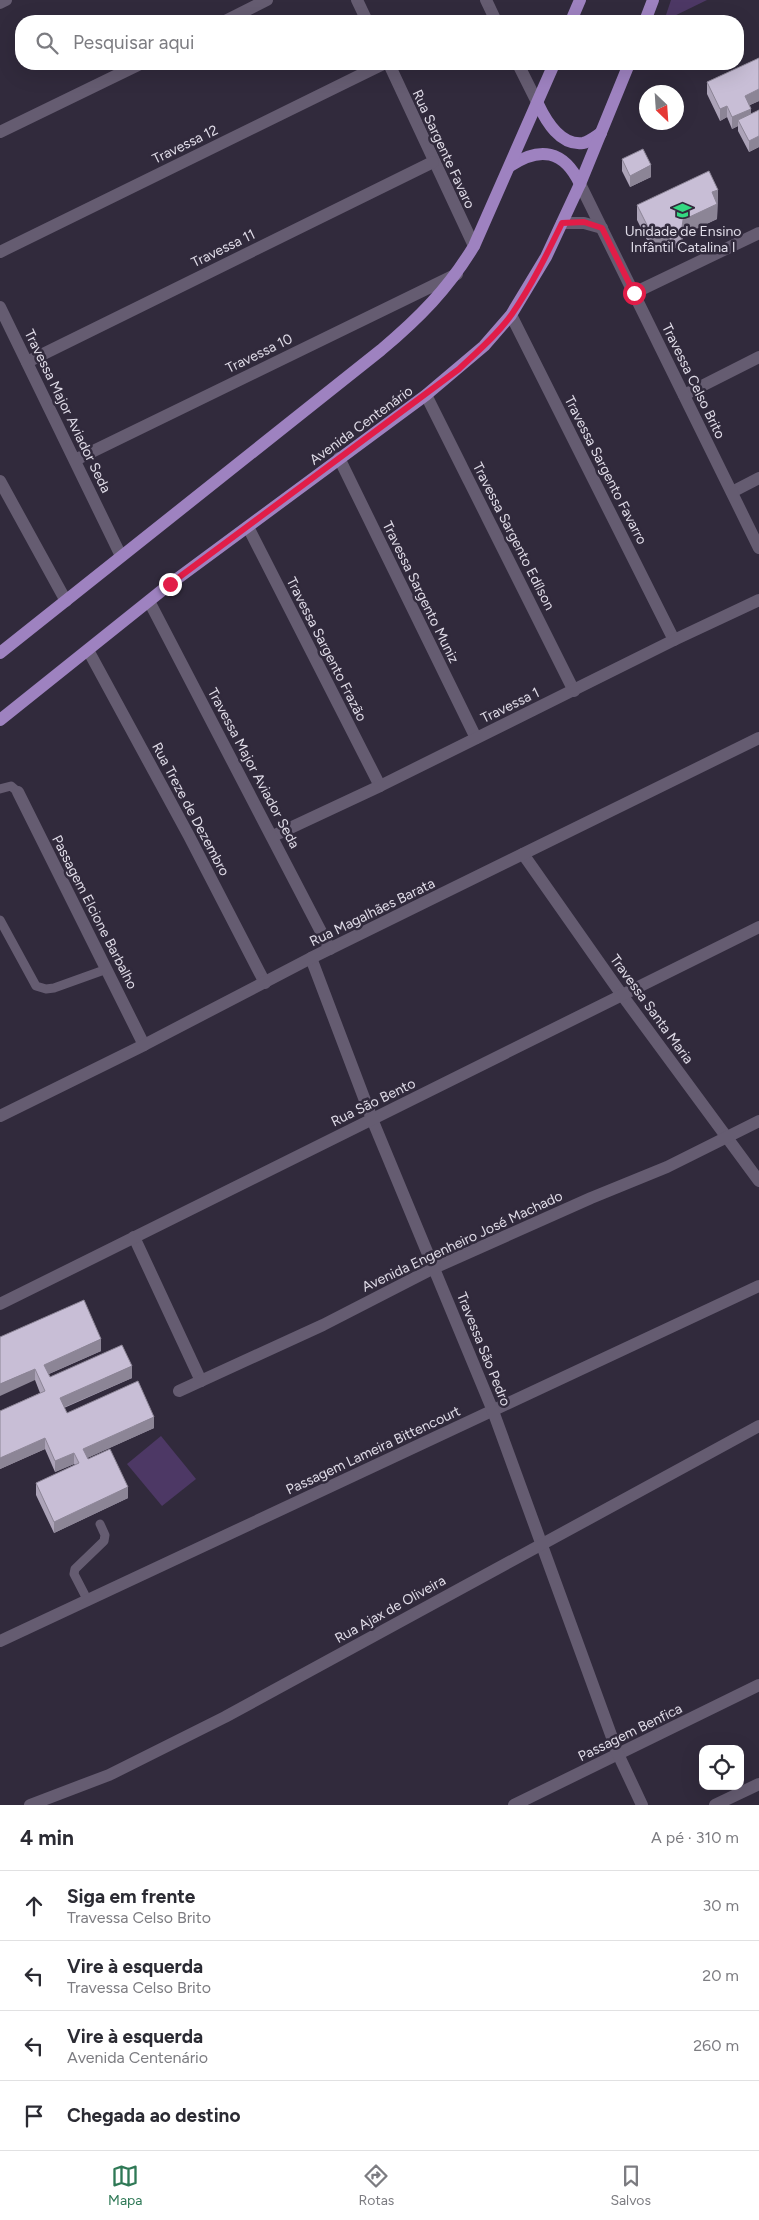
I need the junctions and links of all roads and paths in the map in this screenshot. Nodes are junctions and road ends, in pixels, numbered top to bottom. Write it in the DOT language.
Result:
graph roads {
  1 [pos="6,0"];
  2 [pos="267,0"];
  3 [pos="357,0"];
  4 [pos="486,0"];
  5 [pos="580,0"];
  6 [pos="653,0"];
  7 [pos="0,3"];
  8 [pos="237,15"];
  9 [pos="364,15"];
  10 [pos="493,15"];
  11 [pos="574,15"];
  12 [pos="647,15"];
  13 [pos="128,70"];
  14 [pos="370,70"];
  15 [pos="392,70"];
  16 [pos="521,70"];
  17 [pos="552,70"];
  18 [pos="627,70"];
  19 [pos="538,104"];
  20 [pos="0,132"];
  21 [pos="601,133"];
  22 [pos="433,162"];
  23 [pos="510,166"];
  24 [pos="580,184"];
  25 [pos="562,223"];
  26 [pos="602,228"];
  27 [pos="759,233"];
  28 [pos="474,246"];
  29 [pos="0,252"];
  30 [pos="457,274"];
  31 [pos="634,293"];
  32 [pos="0,307"];
  33 [pos="512,314"];
  34 [pos="759,358"];
  35 [pos="27,362"];
  36 [pos="426,395"];
  37 [pos="684,395"];
  38 [pos="339,458"];
  39 [pos="75,460"];
  40 [pos="759,478"];
  41 [pos="0,481"];
  42 [pos="732,492"];
  43 [pos="4,497"];
  44 [pos="248,526"];
  45 [pos="759,548"];
  46 [pos="122,556"];
  47 [pos="759,600"];
  48 [pos="66,601"];
  49 [pos="149,601"];
  50 [pos="674,640"];
  51 [pos="88,650"];
  52 [pos="0,653"];
  53 [pos="574,691"];
  54 [pos="0,720"];
  55 [pos="476,738"];
  56 [pos="759,738"];
  57 [pos="380,786"];
  58 [pos="0,789"];
  59 [pos="18,792"];
  60 [pos="273,836"];
  61 [pos="523,854"];
  62 [pos="0,920"];
  63 [pos="759,927"];
  64 [pos="330,949"];
  65 [pos="311,958"];
  66 [pos="107,969"];
  67 [pos="265,983"];
  68 [pos="622,995"];
  69 [pos="144,1045"];
  70 [pos="0,1116"];
  71 [pos="372,1119"];
  72 [pos="759,1121"];
  73 [pos="726,1138"];
  74 [pos="759,1181"];
  75 [pos="134,1237"];
  76 [pos="434,1268"];
  77 [pos="759,1286"];
  78 [pos="0,1304"];
  79 [pos="201,1381"];
  80 [pos="179,1391"];
  81 [pos="493,1411"];
  82 [pos="759,1426"];
  83 [pos="100,1524"];
  84 [pos="543,1545"];
  85 [pos="88,1601"];
  86 [pos="0,1641"];
  87 [pos="759,1685"];
  88 [pos="618,1754"];
  89 [pos="759,1784"];
  90 [pos="30,1805"];
  91 [pos="514,1805"];
  92 [pos="642,1805"];
  93 [pos="715,1805"];
  1 -- 7 [label="street"];
  2 -- 8 [label="street"];
  3 -- 9 [label="street"];
  4 -- 10 [label="street"];
  5 -- 11 [label="main road"];
  6 -- 12 [label="main road"];
  13 -- 20 [label="street"];
  14 -- 29 [label="street, Travessa 12"];
  15 -- 22 [label="street, Rua Sargente Favaro"];
  16 -- 19 [label="street"];
  17 -- 19 [label="main road"];
  18 -- 21 [label="main road, Avenida Centenário"];
  19 -- 21 [label="main road"];
  19 -- 23 [label="main road"];
  21 -- 24 [label="main road, Avenida Centenário"];
  22 -- 28 [label="street, Rua Sargente Favaro"];
  22 -- 35 [label="street, Travessa 11"];
  23 -- 24 [label="main road"];
  23 -- 28 [label="main road"];
  24 -- 25 [label="main road, Avenida Centenário"];
  24 -- 26 [label="street, Travessa Celso Brito"];
  25 -- 26 [label="street"];
  25 -- 33 [label="main road, Avenida Centenário"];
  26 -- 31 [label="street, Travessa Celso Brito"];
  27 -- 31 [label="street"];
  28 -- 30 [label="main road"];
  30 -- 39 [label="street, Travessa 10"];
  30 -- 46 [label="main road"];
  31 -- 37 [label="street, Travessa Celso Brito"];
  32 -- 35 [label="street, Travessa Major Aviador Seda"];
  33 -- 36 [label="main road, Avenida Centenário"];
  33 -- 50 [label="street, Travessa Sargento Favarro"];
  34 -- 37 [label="street"];
  35 -- 39 [label="street, Travessa Major Aviador Seda"];
  36 -- 38 [label="main road, Avenida Centenário"];
  36 -- 53 [label="street, Travessa Sargento Edílson"];
  37 -- 42 [label="street, Travessa Celso Brito"];
  38 -- 44 [label="main road, Avenida Centenário"];
  38 -- 55 [label="street, Travessa Sargento Muniz"];
  39 -- 46 [label="street, Travessa Major Aviador Seda"];
  40 -- 42 [label="street"];
  41 -- 43 [label="street"];
  42 -- 45 [label="street, Travessa Celso Brito"];
  43 -- 48 [label="street"];
  44 -- 49 [label="main road, Avenida Centenário"];
  44 -- 57 [label="street, Travessa Sargento Frazão"];
  46 -- 48 [label="main road"];
  47 -- 50 [label="street, Travessa 1"];
  48 -- 52 [label="main road"];
  49 -- 51 [label="main road, Avenida Centenário"];
  49 -- 60 [label="street, Travessa Major Aviador Seda"];
  50 -- 53 [label="street, Travessa 1"];
  51 -- 54 [label="main road, Avenida Centenário"];
  51 -- 67 [label="street, Rua Treze de Dezembro"];
  53 -- 55 [label="street, Travessa 1"];
  55 -- 57 [label="street, Travessa 1"];
  56 -- 61 [label="street, Rua Magalhães Barata"];
  57 -- 60 [label="street, Travessa 1"];
  58 -- 59 [label="lane"];
  59 -- 66 [label="street, Passagem Elcione Barbalho"];
  60 -- 64 [label="street, Travessa Major Aviador Seda"];
  61 -- 64 [label="street, Rua Magalhães Barata"];
  61 -- 68 [label="street, Travessa Santa Maria"];
  62 -- 66 [label="lane"];
  63 -- 68 [label="street, Rua São Bento"];
  64 -- 65 [label="street, Rua Magalhães Barata"];
  65 -- 67 [label="street, Rua Magalhães Barata"];
  65 -- 71 [label="street, Travessa São Pedro"];
  66 -- 69 [label="street, Passagem Elcione Barbalho"];
  67 -- 69 [label="street, Rua Magalhães Barata"];
  68 -- 71 [label="street, Rua São Bento"];
  68 -- 73 [label="street, Travessa Santa Maria"];
  69 -- 70 [label="street, Rua Magalhães Barata"];
  71 -- 75 [label="street, Rua São Bento"];
  71 -- 76 [label="street, Travessa São Pedro"];
  72 -- 73 [label="street, Avenida Engenheiro José Machado"];
  73 -- 74 [label="street, Travessa Santa Maria"];
  73 -- 76 [label="street, Avenida Engenheiro José Machado"];
  75 -- 78 [label="street, Rua São Bento"];
  75 -- 79 [label="street"];
  76 -- 79 [label="street, Avenida Engenheiro José Machado"];
  76 -- 81 [label="street, Travessa São Pedro"];
  77 -- 81 [label="street, Passagem Lameira Bittencourt"];
  79 -- 80 [label="street, Avenida Engenheiro José Machado"];
  81 -- 84 [label="street, Travessa São Pedro"];
  81 -- 85 [label="street, Passagem Lameira Bittencourt"];
  82 -- 84 [label="street, Rua Ajax de Oliveira"];
  83 -- 85 [label="lane"];
  84 -- 88 [label="street, Travessa São Pedro"];
  84 -- 90 [label="street, Rua Ajax de Oliveira"];
  85 -- 86 [label="street, Passagem Lameira Bittencourt"];
  87 -- 88 [label="street, Passagem Benfica"];
  88 -- 91 [label="street, Passagem Benfica"];
  88 -- 92 [label="street, Travessa São Pedro"];
  89 -- 93 [label="street"];
}
